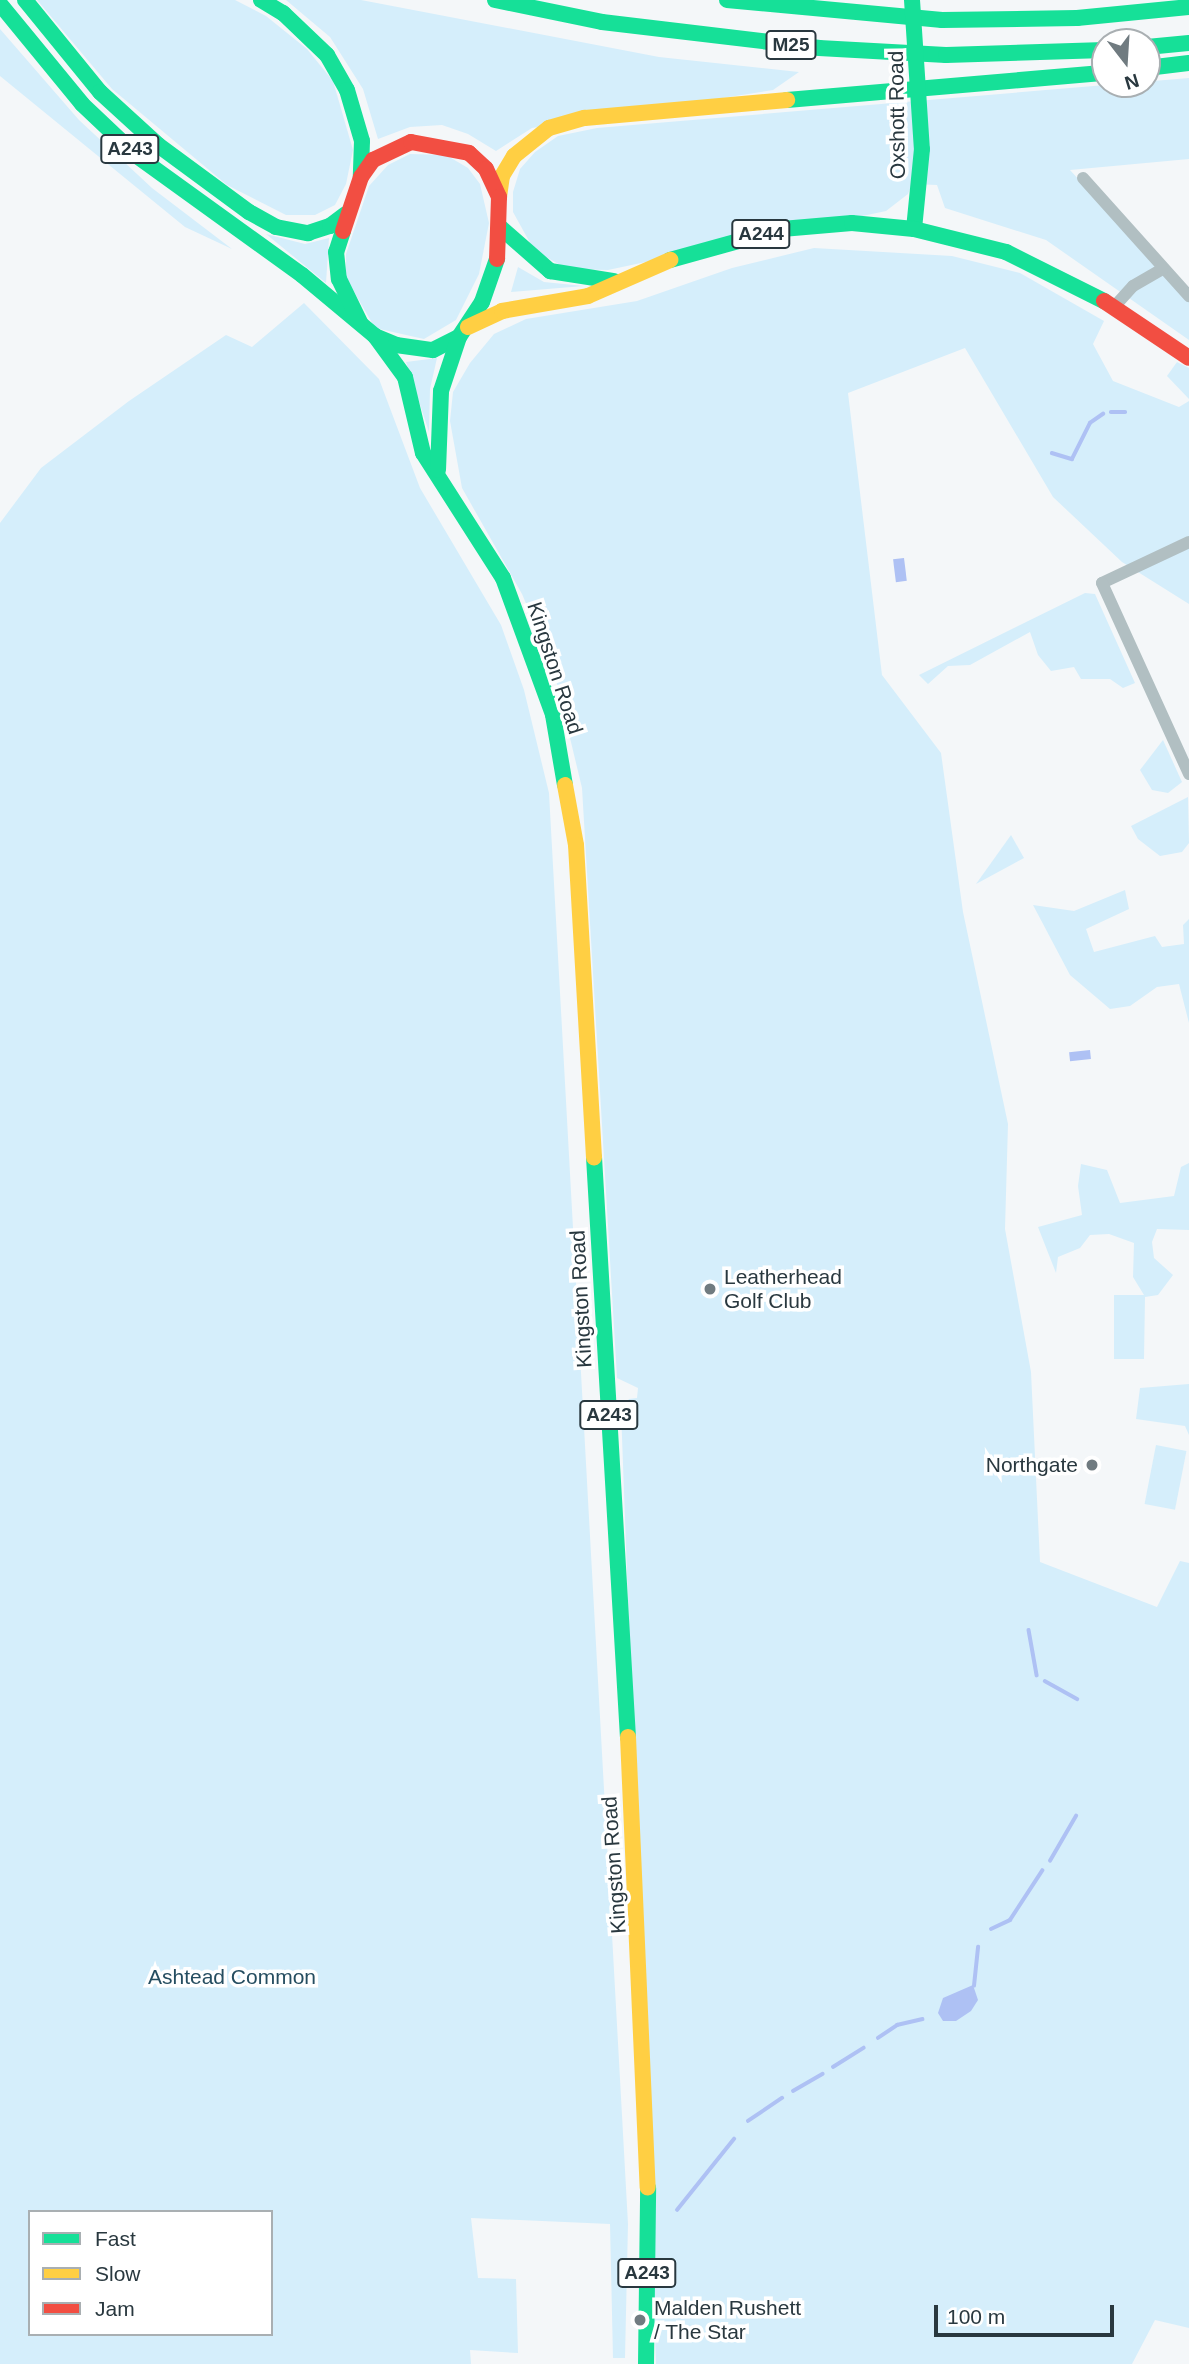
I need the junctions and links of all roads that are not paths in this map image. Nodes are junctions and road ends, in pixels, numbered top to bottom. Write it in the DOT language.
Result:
graph roads {
  1 [pos="24,0"];
  2 [pos="261,0"];
  3 [pos="495,0"];
  4 [pos="727,0"];
  5 [pos="912,0"];
  6 [pos="0,4"];
  7 [pos="1189,7"];
  8 [pos="1189,43"];
  9 [pos="1161,46"];
  10 [pos="1091,50"];
  11 [pos="1189,63"];
  12 [pos="1161,66"];
  13 [pos="1091,74"];
  14 [pos="361,177"];
  15 [pos="1083,178"];
  16 [pos="499,197"];
  17 [pos="346,214"];
  18 [pos="500,227"];
  19 [pos="914,229"];
  20 [pos="286,267"];
  21 [pos="1162,270"];
  22 [pos="614,281"];
  23 [pos="1189,296"];
  24 [pos="1114,307"];
  25 [pos="360,322"];
  26 [pos="463,332"];
  27 [pos="375,336"];
  28 [pos="1189,358"];
  29 [pos="414,426"];
  30 [pos="438,470"];
  31 [pos="1189,542"];
  32 [pos="1189,774"];
  33 [pos="646,2364"];
  1 -- 17 [label="main road, A243"];
  2 -- 14 [label="main road"];
  3 -- 10 [label="main road, M25"];
  4 -- 7 [label="main road, M25"];
  5 -- 19 [label="main road, Oxshott Road, bridge"];
  6 -- 20 [label="main road, A243"];
  8 -- 9 [label="main road"];
  11 -- 12 [label="main road"];
  13 -- 16 [label="main road"];
  14 -- 16 [label="main road"];
  14 -- 17 [label="main road"];
  15 -- 21 [label="street"];
  16 -- 18 [label="main road"];
  17 -- 25 [label="main road"];
  18 -- 22 [label="main road, A244"];
  18 -- 26 [label="main road"];
  19 -- 22 [label="main road, A244"];
  19 -- 24 [label="main road, A244"];
  20 -- 25 [label="main road, A243"];
  20 -- 29 [label="main road"];
  21 -- 23 [label="street"];
  21 -- 24 [label="street"];
  22 -- 26 [label="main road, A244"];
  24 -- 28 [label="main road, A244"];
  25 -- 27 [label="main road"];
  26 -- 27 [label="main road"];
  26 -- 30 [label="main road"];
  27 -- 29 [label="main road, Kingston Road / A243"];
  29 -- 30 [label="main road, Kingston Road / A243"];
  30 -- 33 [label="main road, Kingston Road / A243"];
  31 -- 32 [label="street"];
}
